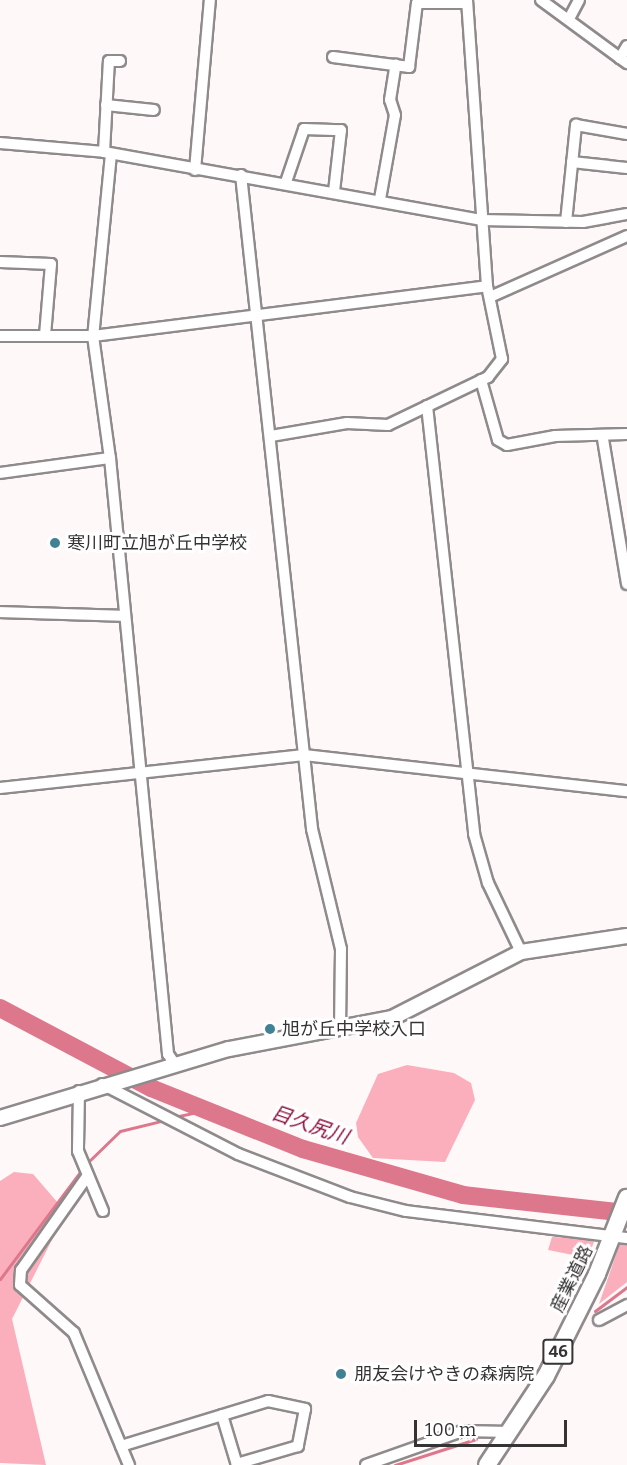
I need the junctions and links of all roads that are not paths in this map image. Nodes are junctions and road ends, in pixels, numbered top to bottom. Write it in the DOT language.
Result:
graph roads {
  1 [pos="210,0"];
  2 [pos="541,0"];
  3 [pos="579,0"];
  4 [pos="467,2"];
  5 [pos="570,17"];
  6 [pos="627,46"];
  7 [pos="333,57"];
  8 [pos="120,61"];
  9 [pos="623,61"];
  10 [pos="396,64"];
  11 [pos="106,105"];
  12 [pos="154,110"];
  13 [pos="627,134"];
  14 [pos="0,143"];
  15 [pos="107,153"];
  16 [pos="572,162"];
  17 [pos="627,168"];
  18 [pos="195,170"];
  19 [pos="241,176"];
  20 [pos="286,182"];
  21 [pos="334,191"];
  22 [pos="380,199"];
  23 [pos="627,214"];
  24 [pos="481,220"];
  25 [pos="566,222"];
  26 [pos="627,236"];
  27 [pos="0,262"];
  28 [pos="488,292"];
  29 [pos="256,315"];
  30 [pos="0,336"];
  31 [pos="45,336"];
  32 [pos="93,336"];
  33 [pos="481,380"];
  34 [pos="426,406"];
  35 [pos="627,434"];
  36 [pos="271,436"];
  37 [pos="603,439"];
  38 [pos="110,458"];
  39 [pos="0,473"];
  40 [pos="627,584"];
  41 [pos="0,612"];
  42 [pos="123,616"];
  43 [pos="304,755"];
  44 [pos="469,773"];
  45 [pos="140,775"];
  46 [pos="0,788"];
  47 [pos="627,791"];
  48 [pos="627,936"];
  49 [pos="520,952"];
  50 [pos="340,1030"];
  51 [pos="168,1065"];
  52 [pos="104,1083"];
  53 [pos="79,1091"];
  54 [pos="0,1118"];
  55 [pos="86,1178"];
  56 [pos="627,1198"];
  57 [pos="103,1211"];
  58 [pos="618,1236"];
  59 [pos="627,1305"];
  60 [pos="599,1320"];
  61 [pos="222,1415"];
  62 [pos="511,1432"];
  63 [pos="121,1446"];
  64 [pos="237,1464"];
  65 [pos="129,1465"];
  66 [pos="366,1465"];
  67 [pos="487,1465"];
  1 -- 18 [label="street"];
  2 -- 5 [label="street"];
  3 -- 5 [label="street"];
  4 -- 10 [label="street"];
  4 -- 24 [label="street"];
  5 -- 9 [label="street"];
  6 -- 9 [label="street"];
  7 -- 10 [label="street"];
  8 -- 11 [label="street"];
  10 -- 22 [label="street"];
  11 -- 12 [label="street"];
  11 -- 15 [label="street"];
  13 -- 16 [label="street"];
  14 -- 15 [label="street"];
  15 -- 18 [label="street"];
  15 -- 32 [label="street"];
  16 -- 17 [label="street"];
  16 -- 25 [label="street"];
  18 -- 19 [label="street"];
  19 -- 20 [label="street"];
  19 -- 29 [label="street"];
  20 -- 21 [label="street"];
  20 -- 21 [label="street"];
  21 -- 22 [label="street"];
  22 -- 24 [label="street"];
  23 -- 25 [label="street"];
  24 -- 25 [label="street"];
  24 -- 28 [label="street"];
  26 -- 28 [label="street"];
  27 -- 31 [label="street"];
  28 -- 29 [label="street"];
  28 -- 33 [label="street"];
  29 -- 32 [label="street"];
  29 -- 36 [label="street"];
  30 -- 31 [label="street"];
  31 -- 32 [label="street"];
  32 -- 38 [label="street"];
  33 -- 34 [label="street"];
  33 -- 37 [label="street"];
  34 -- 36 [label="street"];
  34 -- 44 [label="street"];
  35 -- 37 [label="street"];
  36 -- 43 [label="street"];
  37 -- 40 [label="street"];
  38 -- 39 [label="street"];
  38 -- 42 [label="street"];
  41 -- 42 [label="street"];
  42 -- 45 [label="street"];
  43 -- 44 [label="street"];
  43 -- 45 [label="street"];
  43 -- 50 [label="street"];
  44 -- 47 [label="street"];
  44 -- 49 [label="street"];
  45 -- 46 [label="street"];
  45 -- 51 [label="street"];
  48 -- 49 [label="street"];
  49 -- 50 [label="street"];
  50 -- 51 [label="street"];
  51 -- 52 [label="street"];
  52 -- 53 [label="street"];
  52 -- 58 [label="street"];
  53 -- 54 [label="street"];
  53 -- 55 [label="street"];
  55 -- 57 [label="street"];
  55 -- 63 [label="street"];
  56 -- 58 [label="main road, 46"];
  58 -- 62 [label="main road, 産業道路 / 46"];
  59 -- 60 [label="street"];
  61 -- 63 [label="street"];
  61 -- 64 [label="street"];
  61 -- 64 [label="street"];
  62 -- 66 [label="street"];
  62 -- 67 [label="main road, 産業道路 / 46"];
  63 -- 65 [label="street"];
}
